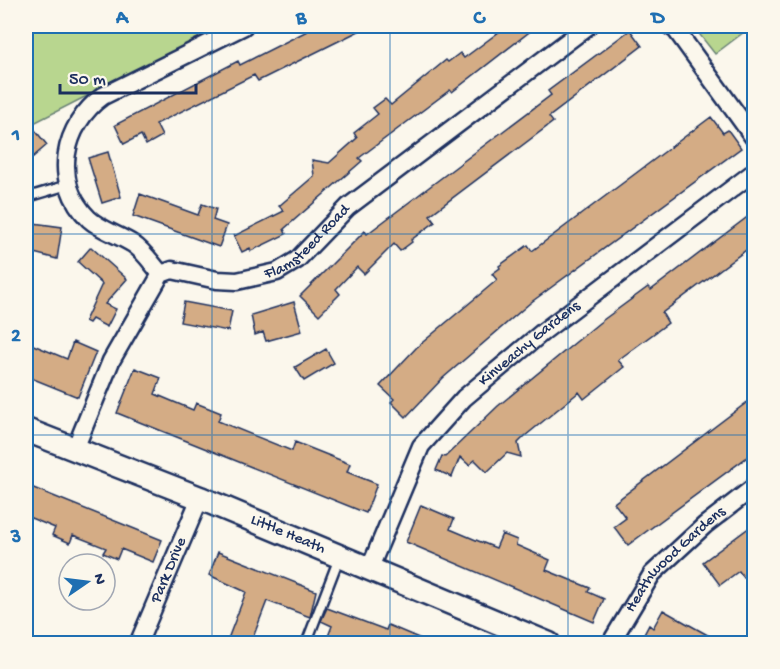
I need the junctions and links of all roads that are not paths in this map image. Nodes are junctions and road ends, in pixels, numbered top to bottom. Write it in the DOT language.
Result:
graph roads {
  1 [pos="244,26"];
  2 [pos="588,26"];
  3 [pos="670,26"];
  4 [pos="754,138"];
  5 [pos="754,172"];
  6 [pos="68,185"];
  7 [pos="28,194"];
  8 [pos="26,206"];
  9 [pos="161,274"];
  10 [pos="26,430"];
  11 [pos="75,450"];
  12 [pos="754,488"];
  13 [pos="200,498"];
  14 [pos="339,558"];
  15 [pos="369,570"];
  16 [pos="138,644"];
  17 [pos="306,644"];
  18 [pos="549,644"];
  19 [pos="610,644"];
  1 -- 6 [label="street"];
  2 -- 9 [label="street, Flamsteed Road"];
  3 -- 4 [label="street"];
  5 -- 15 [label="street, Kinveachy Gardens"];
  6 -- 7 [label="lane"];
  6 -- 9 [label="street"];
  7 -- 8 [label="lane"];
  9 -- 11 [label="street"];
  10 -- 11 [label="main road, Little Heath"];
  11 -- 13 [label="main road, Little Heath"];
  12 -- 19 [label="street, Heathwood Gardens"];
  13 -- 14 [label="main road, Little Heath"];
  13 -- 16 [label="street, Park Drive"];
  14 -- 15 [label="main road, Little Heath"];
  14 -- 17 [label="lane"];
  15 -- 18 [label="main road, Little Heath"];
}
